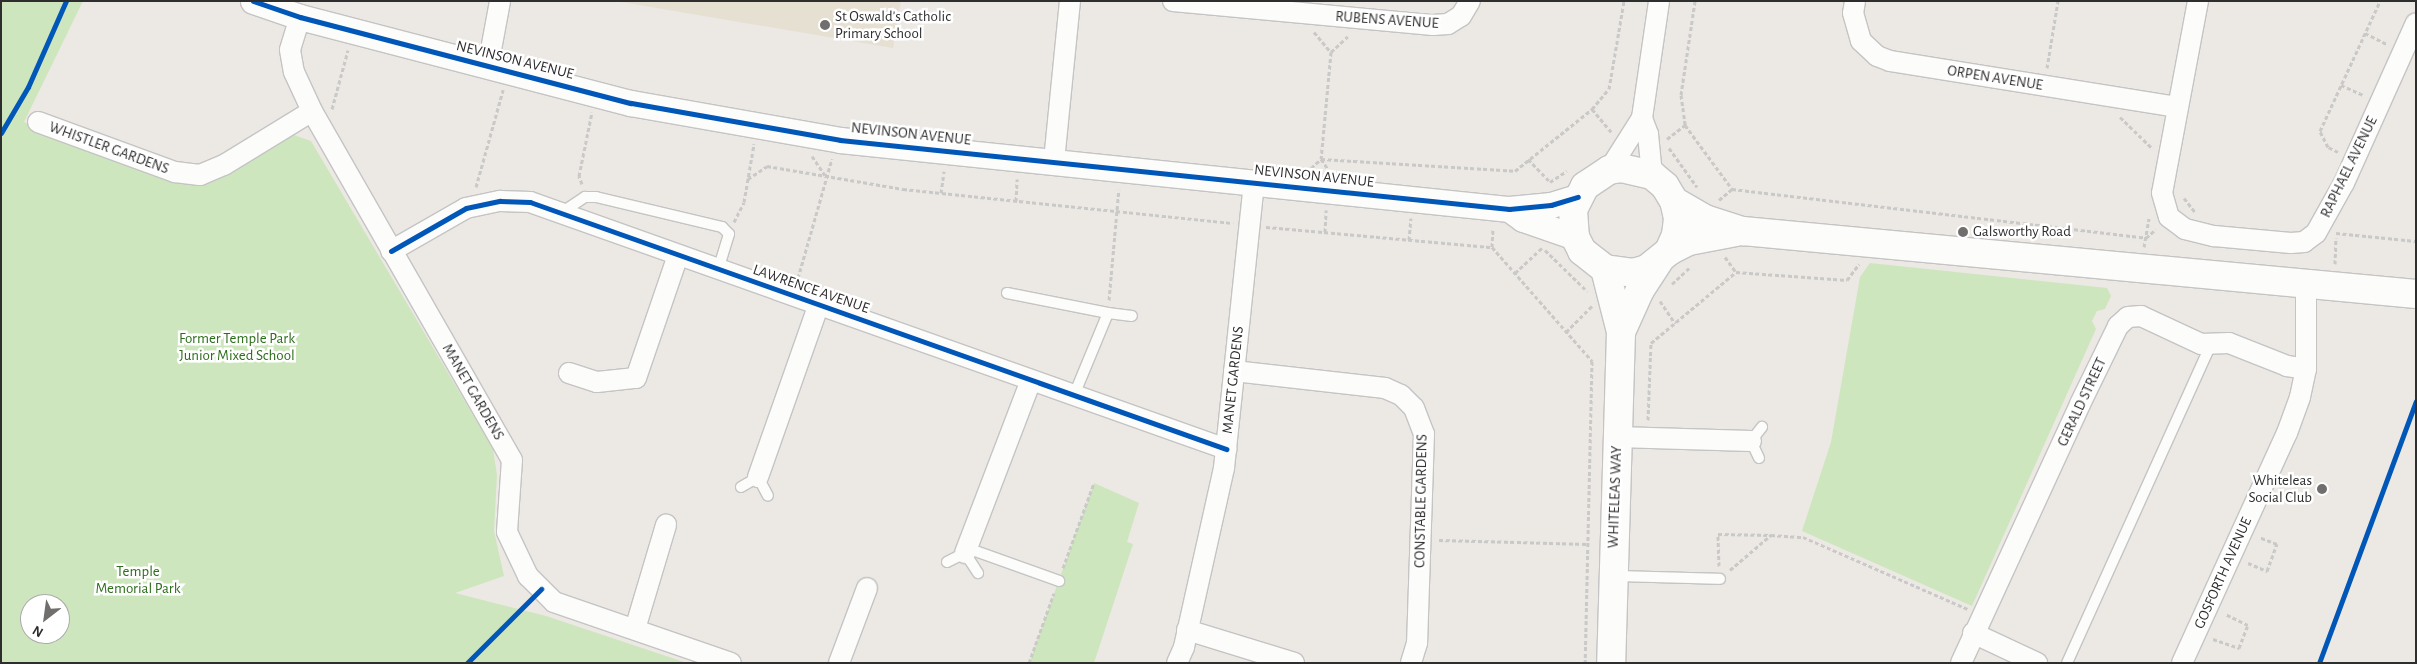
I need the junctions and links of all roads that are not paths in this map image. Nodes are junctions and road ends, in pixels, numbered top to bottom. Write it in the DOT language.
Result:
graph roads {
  1 [pos="253,1"];
  2 [pos="500,1"];
  3 [pos="1070,1"];
  4 [pos="1173,1"];
  5 [pos="1470,1"];
  6 [pos="1658,1"];
  7 [pos="1855,1"];
  8 [pos="2198,1"];
  9 [pos="1200,2"];
  10 [pos="300,17"];
  11 [pos="2416,23"];
  12 [pos="498,69"];
  13 [pos="2177,109"];
  14 [pos="312,111"];
  15 [pos="1642,118"];
  16 [pos="38,122"];
  17 [pos="1054,161"];
  18 [pos="1608,170"];
  19 [pos="1652,175"];
  20 [pos="1254,182"];
  21 [pos="1578,197"];
  22 [pos="1674,201"];
  23 [pos="1509,209"];
  24 [pos="561,213"];
  25 [pos="1743,231"];
  26 [pos="1575,237"];
  27 [pos="391,251"];
  28 [pos="678,254"];
  29 [pos="1664,256"];
  30 [pos="1605,269"];
  31 [pos="718,270"];
  32 [pos="2306,282"];
  33 [pos="1007,293"];
  34 [pos="2416,294"];
  35 [pos="819,304"];
  36 [pos="1108,313"];
  37 [pos="1132,316"];
  38 [pos="1620,332"];
  39 [pos="2210,346"];
  40 [pos="2306,369"];
  41 [pos="1234,371"];
  42 [pos="569,373"];
  43 [pos="1031,380"];
  44 [pos="1074,395"];
  45 [pos="1617,437"];
  46 [pos="1757,442"];
  47 [pos="1226,449"];
  48 [pos="750,482"];
  49 [pos="768,496"];
  50 [pos="666,525"];
  51 [pos="966,550"];
  52 [pos="947,562"];
  53 [pos="978,573"];
  54 [pos="1613,576"];
  55 [pos="1720,579"];
  56 [pos="1059,581"];
  57 [pos="867,588"];
  58 [pos="634,629"];
  59 [pos="1188,630"];
  60 [pos="1974,633"];
  61 [pos="731,663"];
  62 [pos="840,663"];
  63 [pos="1177,663"];
  64 [pos="1294,663"];
  65 [pos="1411,663"];
  66 [pos="1611,663"];
  67 [pos="1961,663"];
  68 [pos="2037,663"];
  69 [pos="2067,663"];
  70 [pos="2182,663"];
  1 -- 10 [label="street, NEVINSON AVENUE"];
  2 -- 12 [label="street"];
  3 -- 17 [label="street"];
  4 -- 9 [label="street, RUBENS AVENUE"];
  5 -- 9 [label="street, RUBENS AVENUE"];
  6 -- 15 [label="street"];
  7 -- 13 [label="street, ORPEN AVENUE"];
  8 -- 13 [label="street, RAPHAEL AVENUE"];
  10 -- 12 [label="street, NEVINSON AVENUE"];
  10 -- 14 [label="street, MANET GARDENS"];
  11 -- 13 [label="street, RAPHAEL AVENUE"];
  12 -- 17 [label="street, NEVINSON AVENUE"];
  14 -- 16 [label="street, WHISTLER GARDENS"];
  14 -- 27 [label="street, MANET GARDENS"];
  15 -- 18 [label="street"];
  15 -- 19 [label="street"];
  17 -- 20 [label="street, NEVINSON AVENUE"];
  18 -- 19 [label="main road"];
  18 -- 21 [label="main road"];
  19 -- 22 [label="main road"];
  20 -- 23 [label="street, NEVINSON AVENUE"];
  20 -- 41 [label="street, MANET GARDENS"];
  21 -- 23 [label="street, NEVINSON AVENUE"];
  21 -- 26 [label="main road"];
  22 -- 25 [label="main road"];
  22 -- 29 [label="main road"];
  23 -- 26 [label="street, NEVINSON AVENUE"];
  24 -- 27 [label="street, LAWRENCE AVENUE"];
  24 -- 28 [label="street, LAWRENCE AVENUE"];
  24 -- 31 [label="lane"];
  25 -- 29 [label="main road"];
  25 -- 32 [label="main road"];
  26 -- 30 [label="main road"];
  27 -- 58 [label="street, MANET GARDENS"];
  28 -- 31 [label="street, LAWRENCE AVENUE"];
  28 -- 42 [label="street"];
  29 -- 30 [label="main road"];
  29 -- 38 [label="main road, WHITELEAS WAY"];
  30 -- 38 [label="main road, WHITELEAS WAY"];
  31 -- 35 [label="street, LAWRENCE AVENUE"];
  32 -- 34 [label="main road"];
  32 -- 40 [label="street, GOSFORTH AVENUE"];
  33 -- 36 [label="lane"];
  35 -- 43 [label="street, LAWRENCE AVENUE"];
  35 -- 48 [label="street"];
  36 -- 37 [label="lane"];
  36 -- 44 [label="lane"];
  38 -- 45 [label="main road, WHITELEAS WAY"];
  39 -- 40 [label="street, GERALD STREET"];
  39 -- 60 [label="street, GERALD STREET"];
  39 -- 69 [label="lane"];
  40 -- 70 [label="street, GOSFORTH AVENUE"];
  41 -- 47 [label="street, MANET GARDENS"];
  41 -- 65 [label="street, CONSTABLE GARDENS"];
  43 -- 44 [label="street, LAWRENCE AVENUE"];
  43 -- 51 [label="street"];
  44 -- 47 [label="street, LAWRENCE AVENUE"];
  45 -- 46 [label="street"];
  45 -- 54 [label="main road, WHITELEAS WAY"];
  47 -- 59 [label="street, MANET GARDENS"];
  48 -- 49 [label="lane"];
  50 -- 58 [label="street"];
  51 -- 52 [label="lane"];
  51 -- 53 [label="lane"];
  51 -- 56 [label="lane"];
  54 -- 55 [label="lane"];
  54 -- 66 [label="main road, WHITELEAS WAY"];
  57 -- 62 [label="street"];
  58 -- 61 [label="street, MANET GARDENS"];
  59 -- 63 [label="street, MANET GARDENS"];
  59 -- 64 [label="street"];
  60 -- 67 [label="street, GERALD STREET"];
  60 -- 68 [label="street"];
}
